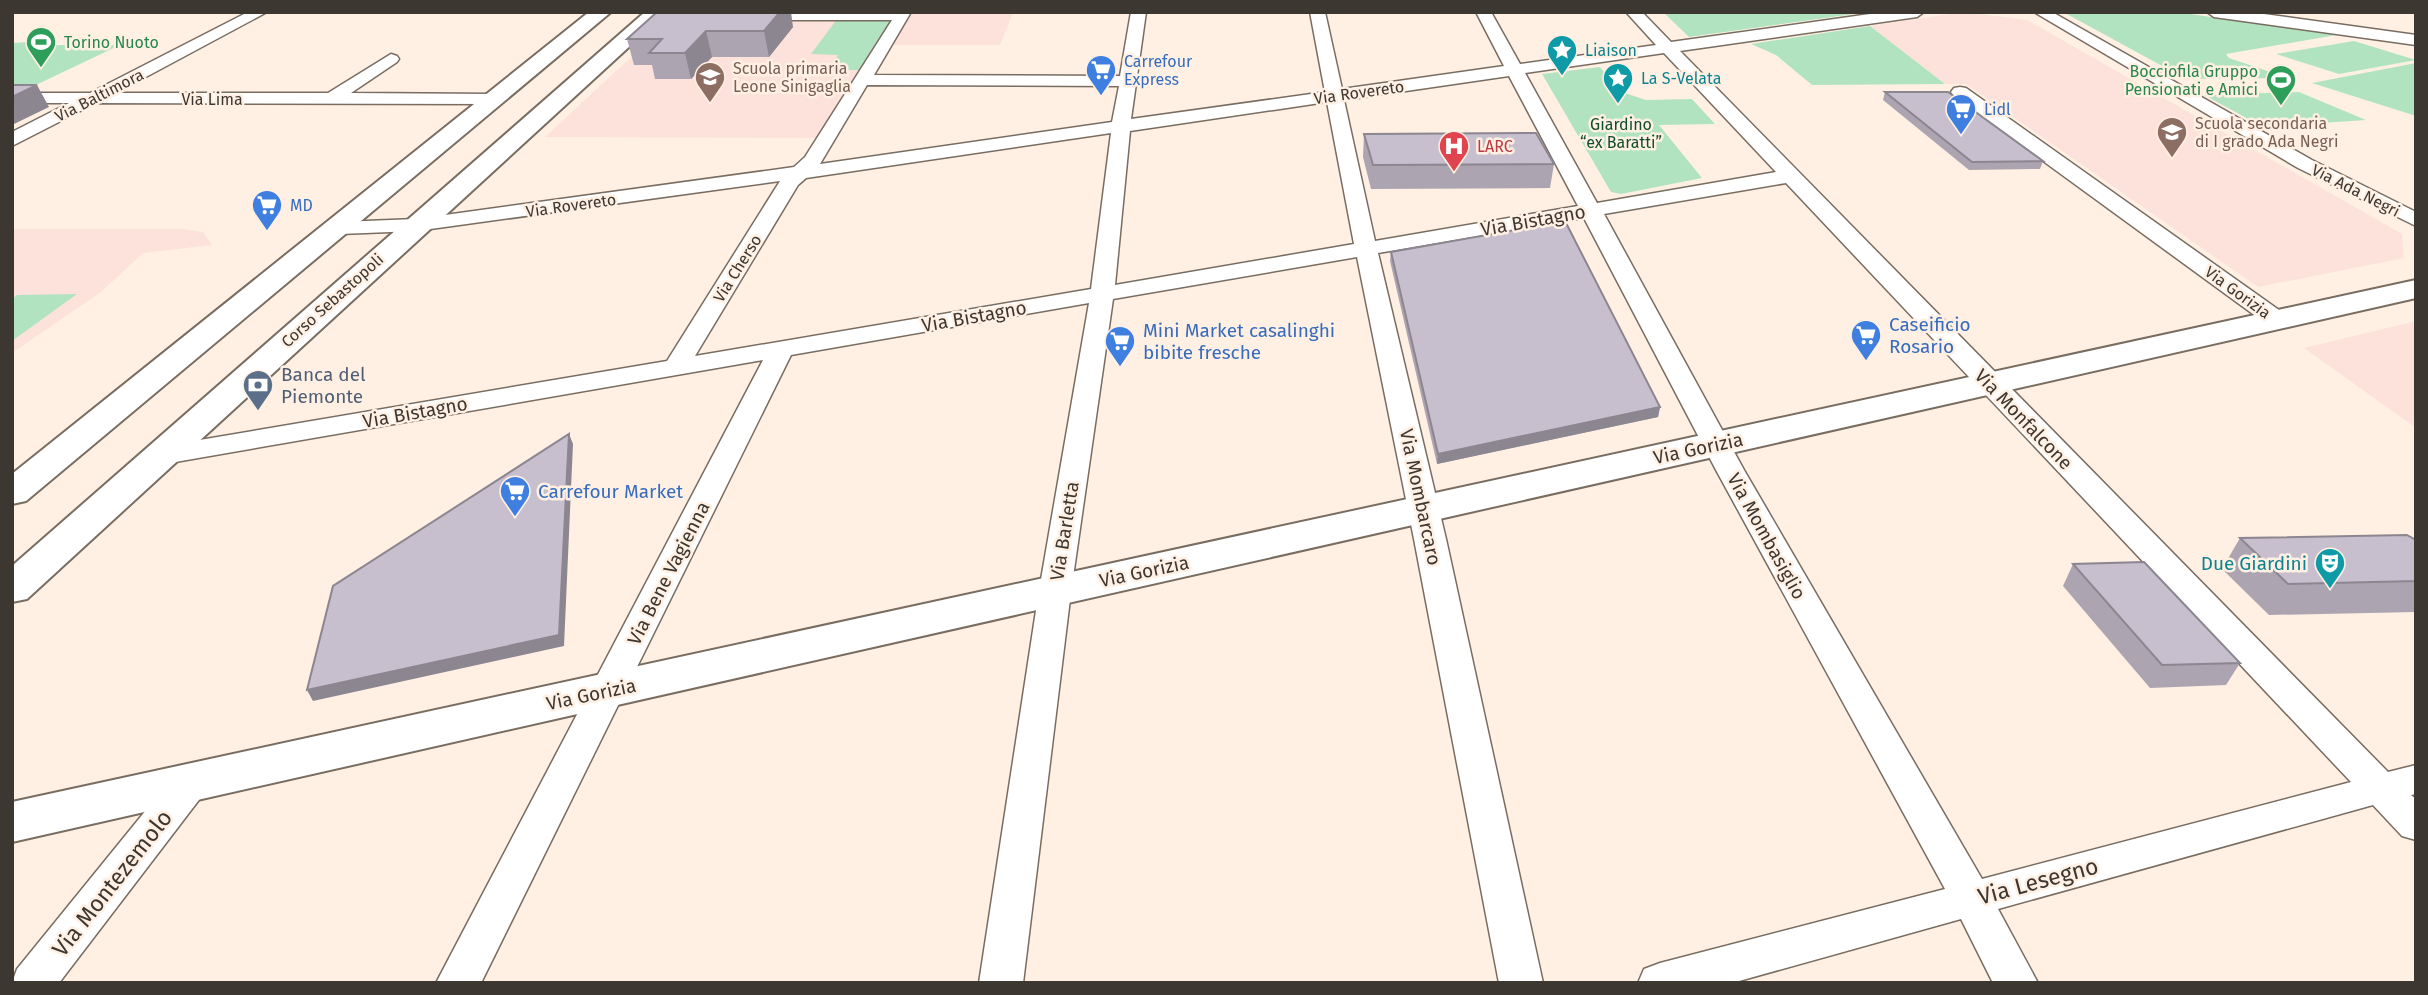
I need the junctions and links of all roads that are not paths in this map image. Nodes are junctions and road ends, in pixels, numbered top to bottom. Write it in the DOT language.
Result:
graph roads {
  1 [pos="261,12"];
  2 [pos="601,12"];
  3 [pos="1139,12"];
  4 [pos="1317,12"];
  5 [pos="1483,12"];
  6 [pos="1633,12"];
  7 [pos="1917,12"];
  8 [pos="2041,12"];
  9 [pos="2214,12"];
  10 [pos="903,13"];
  11 [pos="660,14"];
  12 [pos="737,15"];
  13 [pos="2416,40"];
  14 [pos="1667,48"];
  15 [pos="391,59"];
  16 [pos="1514,70"];
  17 [pos="863,80"];
  18 [pos="1130,81"];
  19 [pos="1960,92"];
  20 [pos="1336,95"];
  21 [pos="12,99"];
  22 [pos="93,99"];
  23 [pos="331,99"];
  24 [pos="495,99"];
  25 [pos="1121,126"];
  26 [pos="12,140"];
  27 [pos="801,172"];
  28 [pos="1790,176"];
  29 [pos="1591,211"];
  30 [pos="2416,220"];
  31 [pos="416,225"];
  32 [pos="340,228"];
  33 [pos="1366,248"];
  34 [pos="2416,289"];
  35 [pos="1102,294"];
  36 [pos="2277,320"];
  37 [pos="781,349"];
  38 [pos="676,367"];
  39 [pos="1989,384"];
  40 [pos="1717,444"];
  41 [pos="158,456"];
  42 [pos="12,493"];
  43 [pos="1424,509"];
  44 [pos="12,589"];
  45 [pos="1055,591"];
  46 [pos="609,690"];
  47 [pos="191,782"];
  48 [pos="2398,783"];
  49 [pos="12,822"];
  50 [pos="2416,825"];
  51 [pos="1970,900"];
  52 [pos="33,983"];
  53 [pos="458,983"];
  54 [pos="1001,983"];
  55 [pos="1521,983"];
  56 [pos="1660,983"];
  57 [pos="2016,983"];
  1 -- 22 [label="street, Via Baltimora"];
  2 -- 24 [label="main road"];
  3 -- 18 [label="street, Via Barletta"];
  4 -- 20 [label="street, Via Mombarcaro"];
  5 -- 16 [label="street, Via Mombasiglio"];
  6 -- 14 [label="street, Via Monfalcone"];
  7 -- 14 [label="street, Via Rovereto"];
  8 -- 30 [label="street, Via Ada Negri"];
  9 -- 13 [label="street"];
  10 -- 12 [label="street"];
  10 -- 17 [label="street"];
  11 -- 31 [label="main road, Corso Sebastopoli"];
  14 -- 16 [label="street, Via Rovereto"];
  14 -- 28 [label="street, Via Monfalcone"];
  15 -- 23 [label="street"];
  16 -- 20 [label="street, Via Rovereto"];
  16 -- 29 [label="street, Via Mombasiglio"];
  17 -- 18 [label="street"];
  17 -- 27 [label="street"];
  18 -- 25 [label="street, Via Barletta"];
  19 -- 36 [label="street, Via Gorizia"];
  20 -- 25 [label="street, Via Rovereto"];
  20 -- 33 [label="street, Via Mombarcaro"];
  21 -- 22 [label="street, Via Lima"];
  22 -- 23 [label="street, Via Lima"];
  22 -- 26 [label="street, Via Baltimora"];
  23 -- 24 [label="street, Via Lima"];
  24 -- 32 [label="main road"];
  25 -- 27 [label="street, Via Rovereto"];
  25 -- 35 [label="street, Via Barletta"];
  27 -- 31 [label="street, Via Rovereto"];
  27 -- 38 [label="street, Via Cherso"];
  28 -- 29 [label="street, Via Bistagno"];
  28 -- 39 [label="street, Via Monfalcone"];
  29 -- 33 [label="street, Via Bistagno"];
  29 -- 40 [label="street, Via Mombasiglio"];
  31 -- 32 [label="street, Via Rovereto"];
  31 -- 41 [label="main road, Corso Sebastopoli"];
  32 -- 42 [label="main road"];
  33 -- 35 [label="street, Via Bistagno"];
  33 -- 43 [label="street, Via Mombarcaro"];
  34 -- 36 [label="main road, Via Gorizia"];
  35 -- 37 [label="street, Via Bistagno"];
  35 -- 45 [label="street, Via Barletta"];
  36 -- 39 [label="main road, Via Gorizia"];
  37 -- 38 [label="street, Via Bistagno"];
  37 -- 46 [label="street, Via Bene Vagienna"];
  38 -- 41 [label="street, Via Bistagno"];
  39 -- 40 [label="main road, Via Gorizia"];
  39 -- 48 [label="street, Via Monfalcone"];
  40 -- 43 [label="main road, Via Gorizia"];
  40 -- 51 [label="street, Via Mombasiglio"];
  41 -- 44 [label="main road, Corso Sebastopoli"];
  43 -- 45 [label="main road, Via Gorizia"];
  43 -- 55 [label="street, Via Mombarcaro"];
  45 -- 46 [label="main road, Via Gorizia"];
  45 -- 54 [label="street, Via Barletta"];
  46 -- 47 [label="main road, Via Gorizia"];
  46 -- 53 [label="street, Via Bene Vagienna"];
  47 -- 49 [label="main road, Via Gorizia"];
  47 -- 52 [label="street, Via Montezemolo"];
  48 -- 50 [label="street, Via Monfalcone"];
  48 -- 51 [label="street, Via Lesegno"];
  51 -- 56 [label="street, Via Lesegno"];
  51 -- 57 [label="street, Via Mombasiglio"];
}
